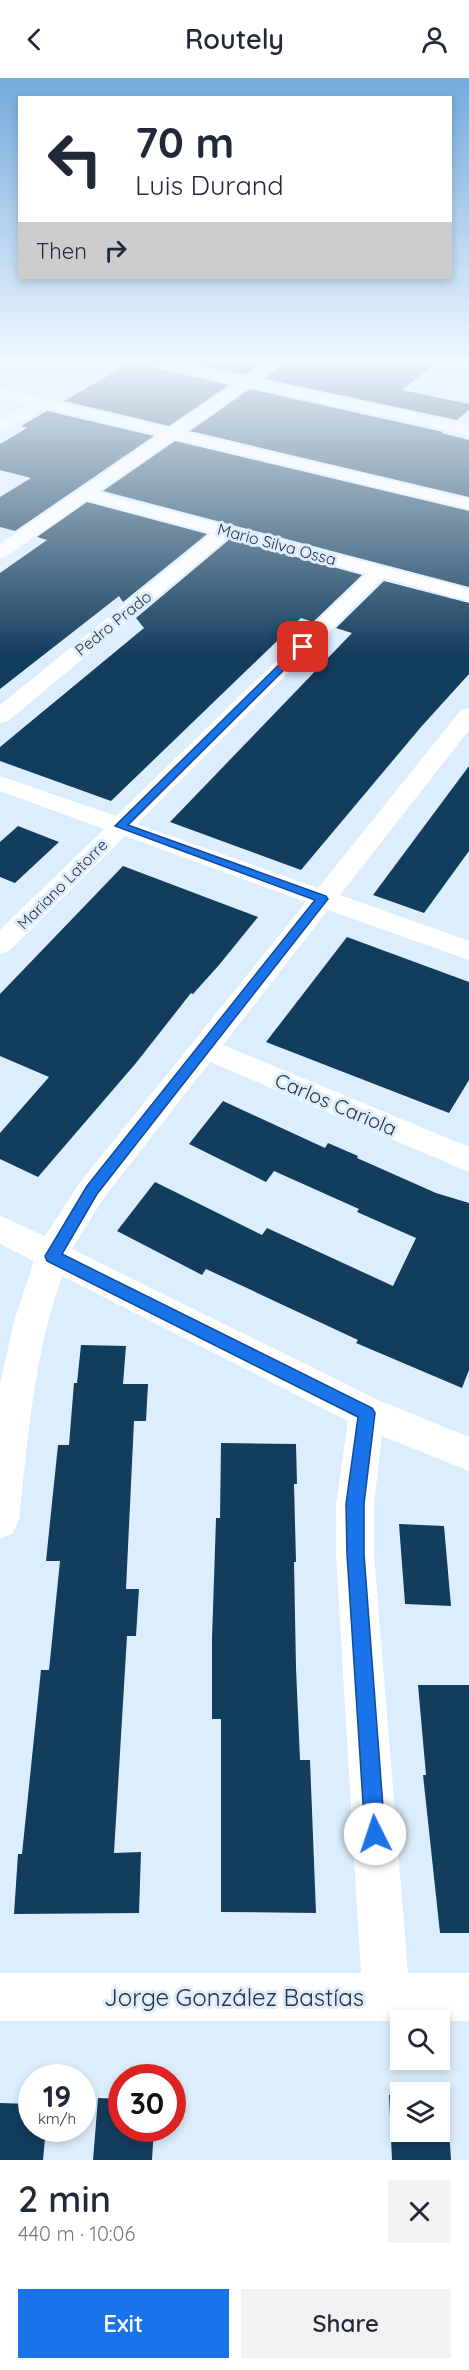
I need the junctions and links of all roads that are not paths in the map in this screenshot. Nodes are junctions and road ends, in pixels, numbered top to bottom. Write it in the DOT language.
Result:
graph roads {
  1 [pos="134,460"];
  2 [pos="283,460"];
  3 [pos="85,494"];
  4 [pos="469,504"];
  5 [pos="226,531"];
  6 [pos="0,552"];
  7 [pos="380,571"];
  8 [pos="469,595"];
  9 [pos="469,715"];
  10 [pos="0,716"];
  11 [pos="0,783"];
  12 [pos="121,826"];
  13 [pos="322,899"];
  14 [pos="0,945"];
  15 [pos="469,951"];
  16 [pos="204,1048"];
  17 [pos="469,1160"];
  18 [pos="0,1229"];
  19 [pos="53,1256"];
  20 [pos="367,1413"];
  21 [pos="469,1454"];
  22 [pos="0,1520"];
  23 [pos="0,1997"];
  24 [pos="386,1997"];
  25 [pos="469,1997"];
  1 -- 3 [label="street"];
  2 -- 4 [label="street"];
  3 -- 5 [label="street, Mario Silva Ossa"];
  3 -- 6 [label="street"];
  5 -- 7 [label="street, Mario Silva Ossa"];
  5 -- 10 [label="street, Pedro Prado"];
  7 -- 8 [label="street, Mario Silva Ossa"];
  7 -- 12 [label="street, Mariano Latorre"];
  9 -- 13 [label="street"];
  11 -- 12 [label="street"];
  12 -- 13 [label="street"];
  12 -- 14 [label="street, Mariano Latorre"];
  13 -- 15 [label="street"];
  13 -- 16 [label="street"];
  16 -- 17 [label="street, Carlos Cariola"];
  16 -- 19 [label="street"];
  18 -- 19 [label="street"];
  19 -- 20 [label="street"];
  19 -- 22 [label="street"];
  20 -- 21 [label="street"];
  20 -- 24 [label="street"];
  23 -- 24 [label="street, Jorge González Bastías"];
  24 -- 25 [label="street, Jorge González Bastías"];
}
